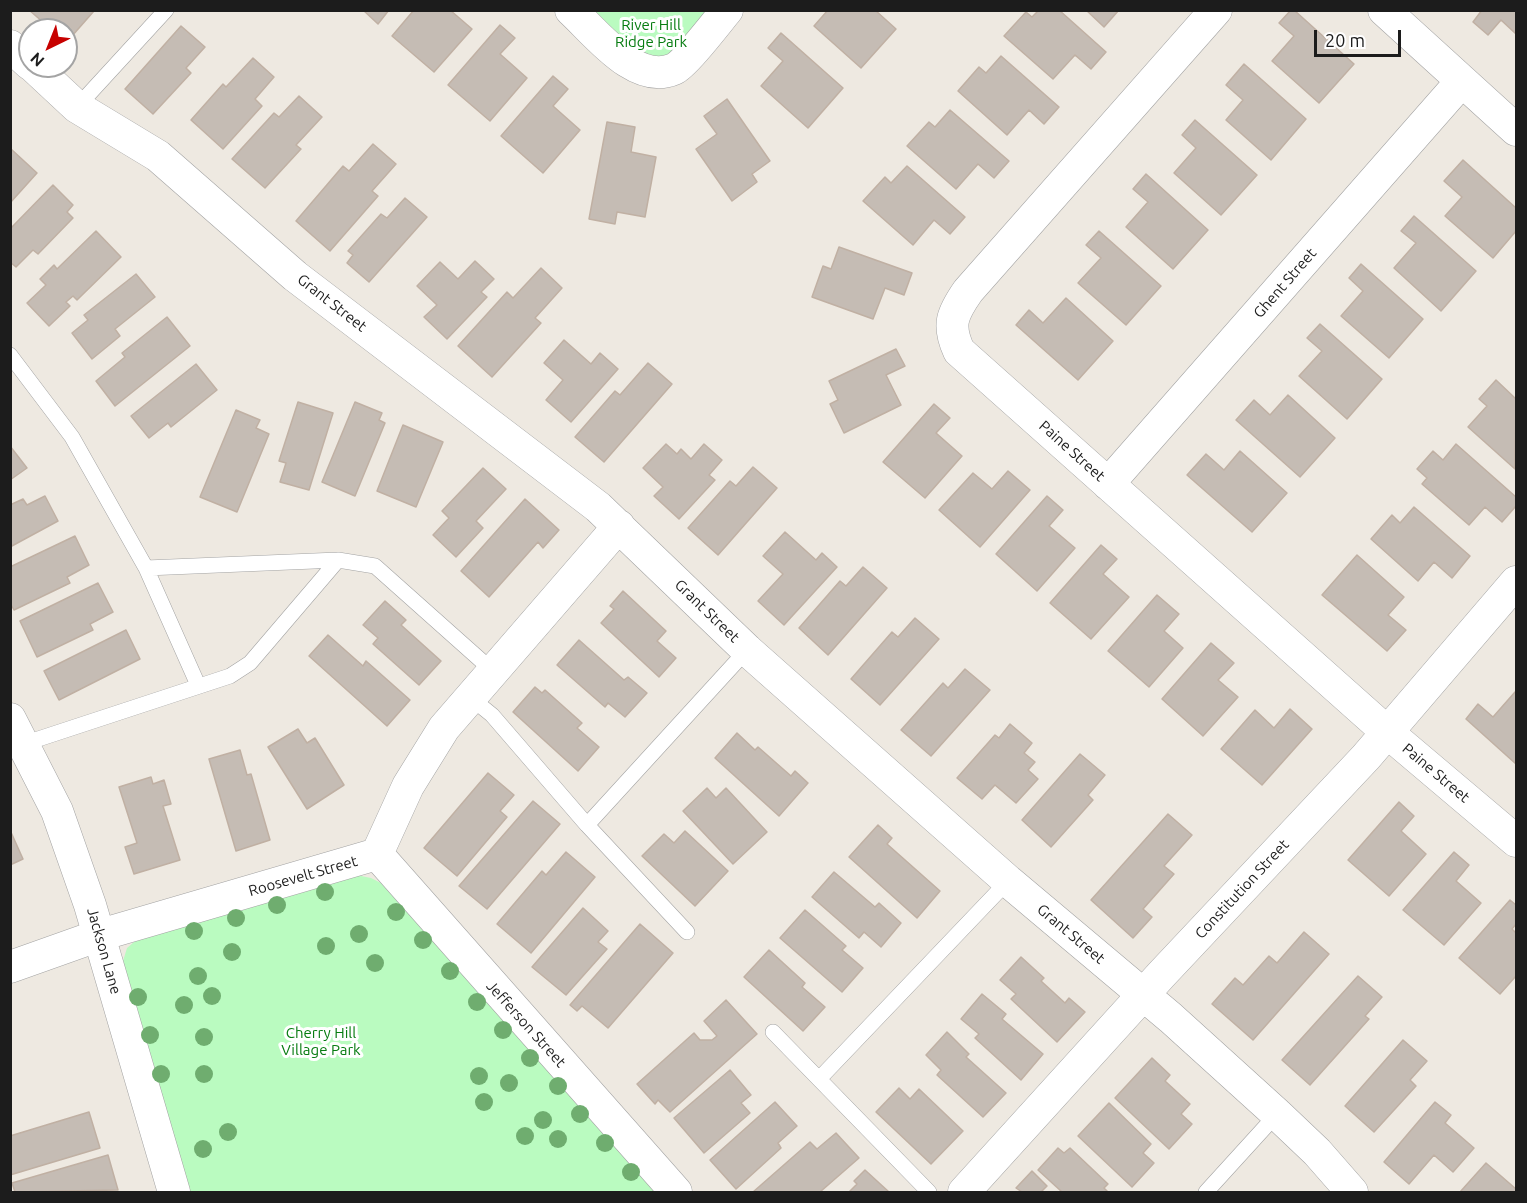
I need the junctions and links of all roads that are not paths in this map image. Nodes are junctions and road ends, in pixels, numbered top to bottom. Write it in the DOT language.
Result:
graph roads {
  1 [pos="166,10"];
  2 [pos="571,10"];
  3 [pos="727,10"];
  4 [pos="1216,10"];
  5 [pos="1384,10"];
  6 [pos="45,78"];
  7 [pos="1461,82"];
  8 [pos="77,107"];
  9 [pos="1516,130"];
  10 [pos="10,355"];
  11 [pos="1108,484"];
  12 [pos="619,526"];
  13 [pos="338,560"];
  14 [pos="146,568"];
  15 [pos="1516,582"];
  16 [pos="747,650"];
  17 [pos="494,672"];
  18 [pos="198,685"];
  19 [pos="471,698"];
  20 [pos="17,732"];
  21 [pos="1387,732"];
  22 [pos="587,825"];
  23 [pos="1516,841"];
  24 [pos="376,855"];
  25 [pos="1008,881"];
  26 [pos="687,932"];
  27 [pos="100,935"];
  28 [pos="10,967"];
  29 [pos="1144,995"];
  30 [pos="773,1032"];
  31 [pos="820,1078"];
  32 [pos="1277,1114"];
  33 [pos="174,1192"];
  34 [pos="676,1192"];
  35 [pos="929,1192"];
  36 [pos="964,1192"];
  37 [pos="1206,1192"];
  38 [pos="1352,1192"];
  1 -- 8 [label="lane"];
  2 -- 3 [label="street"];
  4 -- 11 [label="street, Paine Street"];
  5 -- 7 [label="street"];
  6 -- 8 [label="street, Grant Street"];
  7 -- 9 [label="street"];
  7 -- 11 [label="street, Ghent Street"];
  8 -- 12 [label="street, Grant Street"];
  10 -- 14 [label="lane"];
  11 -- 21 [label="street, Paine Street"];
  12 -- 16 [label="street, Grant Street"];
  12 -- 17 [label="street, Roosevelt Street"];
  13 -- 14 [label="lane"];
  13 -- 17 [label="lane"];
  13 -- 18 [label="lane"];
  14 -- 18 [label="lane"];
  15 -- 21 [label="street, Constitution Street"];
  16 -- 22 [label="lane"];
  16 -- 25 [label="street, Grant Street"];
  17 -- 19 [label="street, Roosevelt Street"];
  18 -- 20 [label="lane"];
  19 -- 22 [label="lane"];
  19 -- 24 [label="street, Roosevelt Street"];
  20 -- 27 [label="street, Jackson Lane"];
  21 -- 23 [label="street, Paine Street"];
  21 -- 29 [label="street, Constitution Street"];
  22 -- 26 [label="lane"];
  24 -- 27 [label="street, Roosevelt Street"];
  24 -- 34 [label="street, Jefferson Street"];
  25 -- 29 [label="street, Grant Street"];
  25 -- 31 [label="lane"];
  27 -- 28 [label="street, Roosevelt Street"];
  27 -- 33 [label="street, Jackson Lane"];
  29 -- 32 [label="street, Grant Street"];
  29 -- 36 [label="street, Constitution Street"];
  30 -- 31 [label="lane"];
  31 -- 35 [label="lane"];
  32 -- 37 [label="lane"];
  32 -- 38 [label="street, Grant Street"];
}
